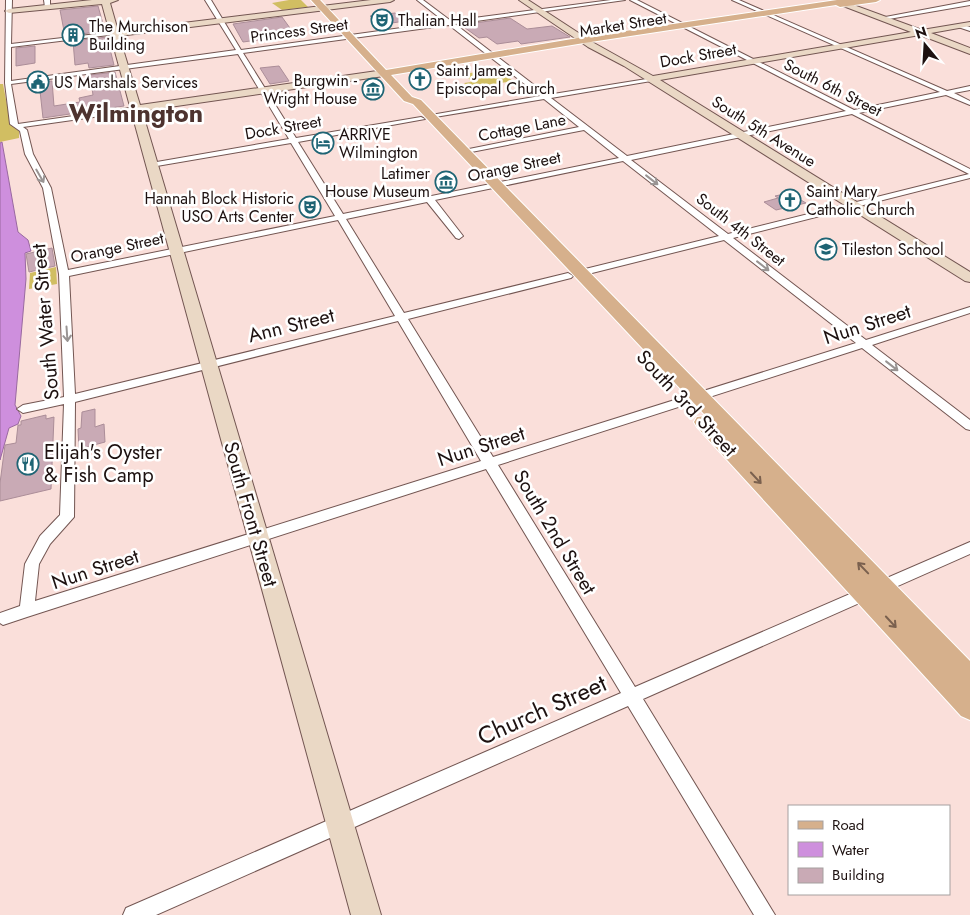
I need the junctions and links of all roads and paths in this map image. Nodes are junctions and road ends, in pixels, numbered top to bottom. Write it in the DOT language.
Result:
graph roads {
  1 [pos="9,0"];
  2 [pos="108,0"];
  3 [pos="208,0"];
  4 [pos="314,0"];
  5 [pos="390,0"];
  6 [pos="420,0"];
  7 [pos="523,0"];
  8 [pos="531,0"];
  9 [pos="622,0"];
  10 [pos="633,0"];
  11 [pos="735,0"];
  12 [pos="876,0"];
  13 [pos="939,0"];
  14 [pos="845,2"];
  15 [pos="970,3"];
  16 [pos="48,4"];
  17 [pos="956,6"];
  18 [pos="323,8"];
  19 [pos="970,10"];
  20 [pos="9,11"];
  21 [pos="544,11"];
  22 [pos="769,15"];
  23 [pos="883,18"];
  24 [pos="220,21"];
  25 [pos="451,24"];
  26 [pos="970,24"];
  27 [pos="960,26"];
  28 [pos="686,27"];
  29 [pos="970,30"];
  30 [pos="921,32"];
  31 [pos="114,34"];
  32 [pos="350,37"];
  33 [pos="593,41"];
  34 [pos="8,46"];
  35 [pos="842,46"];
  36 [pos="970,51"];
  37 [pos="239,52"];
  38 [pos="492,56"];
  39 [pos="752,61"];
  40 [pos="124,68"];
  41 [pos="384,73"];
  42 [pos="653,78"];
  43 [pos="8,84"];
  44 [pos="970,88"];
  45 [pos="262,92"];
  46 [pos="947,93"];
  47 [pos="544,97"];
  48 [pos="970,103"];
  49 [pos="136,111"];
  50 [pos="852,112"];
  51 [pos="426,118"];
  52 [pos="19,128"];
  53 [pos="585,128"];
  54 [pos="744,134"];
  55 [pos="292,140"];
  56 [pos="464,152"];
  57 [pos="625,159"];
  58 [pos="151,165"];
  59 [pos="970,174"];
  60 [pos="490,186"];
  61 [pos="429,199"];
  62 [pos="857,204"];
  63 [pos="339,217"];
  64 [pos="459,236"];
  65 [pos="725,236"];
  66 [pos="176,251"];
  67 [pos="970,268"];
  68 [pos="64,274"];
  69 [pos="574,274"];
  70 [pos="970,278"];
  71 [pos="970,310"];
  72 [pos="400,318"];
  73 [pos="864,344"];
  74 [pos="208,365"];
  75 [pos="692,399"];
  76 [pos="71,400"];
  77 [pos="23,410"];
  78 [pos="970,426"];
  79 [pos="489,463"];
  80 [pos="258,537"];
  81 [pos="970,548"];
  82 [pos="873,591"];
  83 [pos="27,611"];
  84 [pos="3,618"];
  85 [pos="970,679"];
  86 [pos="632,696"];
  87 [pos="970,708"];
  88 [pos="340,824"];
  89 [pos="134,915"];
  90 [pos="366,915"];
  91 [pos="765,915"];
  1 -- 20 [label="street, South Water Street"];
  2 -- 16 [label="street"];
  2 -- 31 [label="street, South Front Street"];
  3 -- 24 [label="street, South 2nd Street"];
  4 -- 18 [label="main road, South 3rd Street"];
  5 -- 18 [label="street"];
  6 -- 25 [label="street, South 4th Street"];
  7 -- 21 [label="street"];
  8 -- 21 [label="street"];
  9 -- 21 [label="street, Princess Street"];
  10 -- 28 [label="street, South 6th Street"];
  11 -- 22 [label="street"];
  12 -- 14 [label="main road, Market Street"];
  13 -- 17 [label="street"];
  14 -- 22 [label="main road, Market Street"];
  14 -- 23 [label="street"];
  15 -- 17 [label="street"];
  16 -- 20 [label="street"];
  17 -- 19 [label="street"];
  17 -- 23 [label="street"];
  18 -- 24 [label="street"];
  18 -- 32 [label="main road, South 3rd Street"];
  20 -- 34 [label="street, South Water Street"];
  21 -- 25 [label="street, Princess Street"];
  21 -- 33 [label="street, South 5th Avenue"];
  22 -- 28 [label="main road, Market Street"];
  22 -- 35 [label="street"];
  23 -- 30 [label="street"];
  24 -- 31 [label="street"];
  24 -- 37 [label="street, South 2nd Street"];
  25 -- 32 [label="street, Princess Street"];
  25 -- 38 [label="street, South 4th Street"];
  26 -- 27 [label="street, Dock Street"];
  27 -- 29 [label="street"];
  27 -- 30 [label="street, Dock Street"];
  28 -- 33 [label="main road, Market Street"];
  28 -- 39 [label="street, South 6th Street"];
  30 -- 35 [label="street, Dock Street"];
  30 -- 36 [label="street"];
  31 -- 34 [label="street"];
  31 -- 40 [label="street, South Front Street"];
  32 -- 37 [label="street, Princess Street"];
  32 -- 41 [label="main road, South 3rd Street"];
  33 -- 38 [label="main road, Market Street"];
  33 -- 42 [label="street, South 5th Avenue"];
  34 -- 43 [label="street, South Water Street"];
  35 -- 39 [label="street, Dock Street"];
  35 -- 46 [label="street"];
  37 -- 40 [label="street, Princess Street"];
  37 -- 45 [label="street, South 2nd Street"];
  38 -- 41 [label="main road, Market Street"];
  38 -- 47 [label="street, South 4th Street"];
  39 -- 42 [label="street, Dock Street"];
  39 -- 50 [label="street, South 6th Street"];
  40 -- 43 [label="street, Princess Street"];
  40 -- 49 [label="street, South Front Street"];
  41 -- 45 [label="street, Market Street"];
  41 -- 51 [label="main road, South 3rd Street"];
  42 -- 47 [label="street, Dock Street"];
  42 -- 54 [label="street, South 5th Avenue"];
  43 -- 52 [label="street, South Water Street"];
  44 -- 46 [label="street, Orange Street"];
  45 -- 49 [label="street, Market Street"];
  45 -- 55 [label="street, South 2nd Street"];
  46 -- 48 [label="street"];
  46 -- 50 [label="street, Orange Street"];
  47 -- 51 [label="street, Dock Street"];
  47 -- 53 [label="street, South 4th Street"];
  49 -- 52 [label="street, Market Street"];
  49 -- 58 [label="street, South Front Street"];
  50 -- 54 [label="street, Orange Street"];
  50 -- 59 [label="street, South 6th Street"];
  51 -- 55 [label="street, Dock Street"];
  51 -- 56 [label="main road, South 3rd Street"];
  51 -- 60 [label="main road, South 3rd Street"];
  52 -- 68 [label="street, South Water Street, one-way"];
  53 -- 56 [label="street, Cottage Lane"];
  53 -- 57 [label="street, South 4th Street"];
  54 -- 57 [label="street, Orange Street"];
  54 -- 62 [label="street, South 5th Avenue"];
  55 -- 58 [label="street, Dock Street"];
  55 -- 63 [label="street, South 2nd Street"];
  56 -- 60 [label="main road, South 3rd Street"];
  57 -- 60 [label="street, Orange Street"];
  57 -- 65 [label="street, South 4th Street, one-way"];
  58 -- 66 [label="street, South Front Street"];
  59 -- 62 [label="street, Ann Street"];
  60 -- 61 [label="street, Orange Street"];
  60 -- 69 [label="main road, South 3rd Street"];
  61 -- 63 [label="street, Orange Street"];
  61 -- 64 [label="street"];
  62 -- 65 [label="street, Ann Street"];
  62 -- 67 [label="street, South 5th Avenue"];
  62 -- 70 [label="street, South 5th Avenue"];
  63 -- 66 [label="street, Orange Street"];
  63 -- 72 [label="street, South 2nd Street"];
  65 -- 69 [label="street, Ann Street"];
  65 -- 73 [label="street, South 4th Street, one-way"];
  66 -- 68 [label="street, Orange Street"];
  66 -- 74 [label="street, South Front Street"];
  68 -- 76 [label="street, South Water Street, one-way"];
  69 -- 72 [label="street, Ann Street"];
  69 -- 75 [label="main road, South 3rd Street"];
  71 -- 73 [label="street, Nun Street"];
  72 -- 74 [label="street, Ann Street"];
  72 -- 79 [label="street, South 2nd Street"];
  73 -- 75 [label="street, Nun Street"];
  73 -- 78 [label="street, South 4th Street, one-way"];
  74 -- 76 [label="street, Ann Street"];
  74 -- 80 [label="street, South Front Street"];
  75 -- 79 [label="street, Nun Street"];
  75 -- 82 [label="main road, South 3rd Street"];
  76 -- 77 [label="street, Ann Street"];
  76 -- 83 [label="street, South Water Street"];
  79 -- 80 [label="street, Nun Street"];
  79 -- 86 [label="street, South 2nd Street"];
  80 -- 83 [label="street, Nun Street"];
  80 -- 88 [label="street, South Front Street"];
  81 -- 82 [label="street, Church Street"];
  82 -- 85 [label="main road, South 3rd Street"];
  82 -- 86 [label="street, Church Street"];
  82 -- 87 [label="main road, South 3rd Street, one-way"];
  83 -- 84 [label="street, Nun Street"];
  86 -- 88 [label="street, Church Street"];
  86 -- 91 [label="street, South 2nd Street"];
  88 -- 89 [label="street, Church Street"];
  88 -- 90 [label="street, South Front Street"];
}
